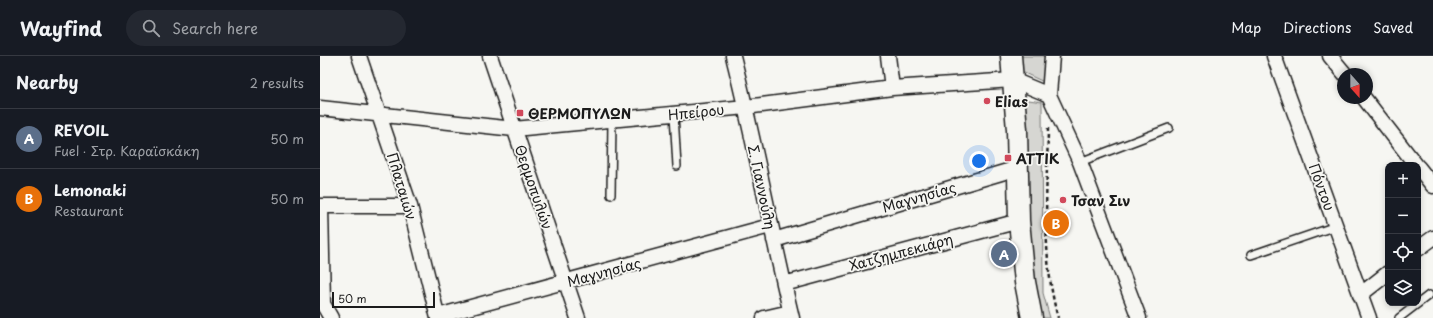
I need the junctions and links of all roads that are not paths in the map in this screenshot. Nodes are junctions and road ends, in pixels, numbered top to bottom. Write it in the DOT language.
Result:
graph roads {
  1 [pos="359,56"];
  2 [pos="490,56"];
  3 [pos="733,56"];
  4 [pos="888,56"];
  5 [pos="1010,56"];
  6 [pos="1052,56"];
  7 [pos="1274,56"];
  8 [pos="1330,56"];
  9 [pos="1340,68"];
  10 [pos="1013,80"];
  11 [pos="892,88"];
  12 [pos="1049,95"];
  13 [pos="1369,104"];
  14 [pos="746,107"];
  15 [pos="320,108"];
  16 [pos="379,114"];
  17 [pos="674,114"];
  18 [pos="612,120"];
  19 [pos="1169,128"];
  20 [pos="514,129"];
  21 [pos="1080,162"];
  22 [pos="1414,162"];
  23 [pos="677,166"];
  24 [pos="1018,168"];
  25 [pos="1421,171"];
  26 [pos="1433,186"];
  27 [pos="611,195"];
  28 [pos="320,206"];
  29 [pos="410,206"];
  30 [pos="1019,221"];
  31 [pos="1336,226"];
  32 [pos="772,233"];
  33 [pos="1433,238"];
  34 [pos="1421,247"];
  35 [pos="1251,255"];
  36 [pos="1385,275"];
  37 [pos="567,283"];
  38 [pos="784,284"];
  39 [pos="1360,294"];
  40 [pos="1429,295"];
  41 [pos="322,308"];
  42 [pos="791,315"];
  43 [pos="438,317"];
  44 [pos="331,318"];
  45 [pos="578,318"];
  46 [pos="764,318"];
  47 [pos="1032,318"];
  48 [pos="1139,318"];
  49 [pos="1369,318"];
  50 [pos="1399,318"];
  1 -- 16 [label="street, Πλαταιών"];
  2 -- 20 [label="street, Θερμοπυλών"];
  3 -- 14 [label="street, Σ. Γιαννούλη"];
  4 -- 11 [label="street"];
  5 -- 10 [label="main road"];
  6 -- 12 [label="street"];
  7 -- 31 [label="street, Πόντου"];
  8 -- 9 [label="street"];
  10 -- 11 [label="street, Ηπείρου"];
  10 -- 12 [label="street"];
  10 -- 24 [label="main road"];
  11 -- 14 [label="street, Ηπείρου"];
  12 -- 21 [label="street"];
  13 -- 22 [label="street"];
  14 -- 17 [label="street, Ηπείρου"];
  14 -- 32 [label="street, Σ. Γιαννούλη"];
  15 -- 16 [label="street, Ηπείρου"];
  16 -- 20 [label="street, Ηπείρου"];
  16 -- 29 [label="street, Πλαταιών"];
  17 -- 18 [label="street, Ηπείρου"];
  17 -- 23 [label="lane"];
  18 -- 20 [label="street, Ηπείρου"];
  18 -- 27 [label="lane"];
  19 -- 21 [label="lane"];
  20 -- 37 [label="street, Θερμοπυλών"];
  21 -- 48 [label="street"];
  24 -- 30 [label="main road"];
  24 -- 32 [label="street, Μαγνησίας"];
  25 -- 26 [label="street"];
  28 -- 29 [label="street"];
  28 -- 41 [label="street"];
  29 -- 43 [label="street, Πλαταιών"];
  30 -- 38 [label="street, Χατζημπεκιάρη"];
  30 -- 47 [label="main road"];
  31 -- 35 [label="lane"];
  31 -- 39 [label="street, Πόντου"];
  32 -- 37 [label="street, Μαγνησίας"];
  32 -- 38 [label="street, Σ. Γιαννούλη"];
  33 -- 34 [label="street"];
  36 -- 39 [label="street"];
  37 -- 43 [label="street, Μαγνησίας"];
  37 -- 45 [label="street, Θερμοπυλών"];
  38 -- 42 [label="street, Σ. Γιαννούλη"];
  39 -- 49 [label="street, Πόντου"];
  40 -- 50 [label="lane"];
  41 -- 44 [label="street"];
  42 -- 46 [label="street"];
}
